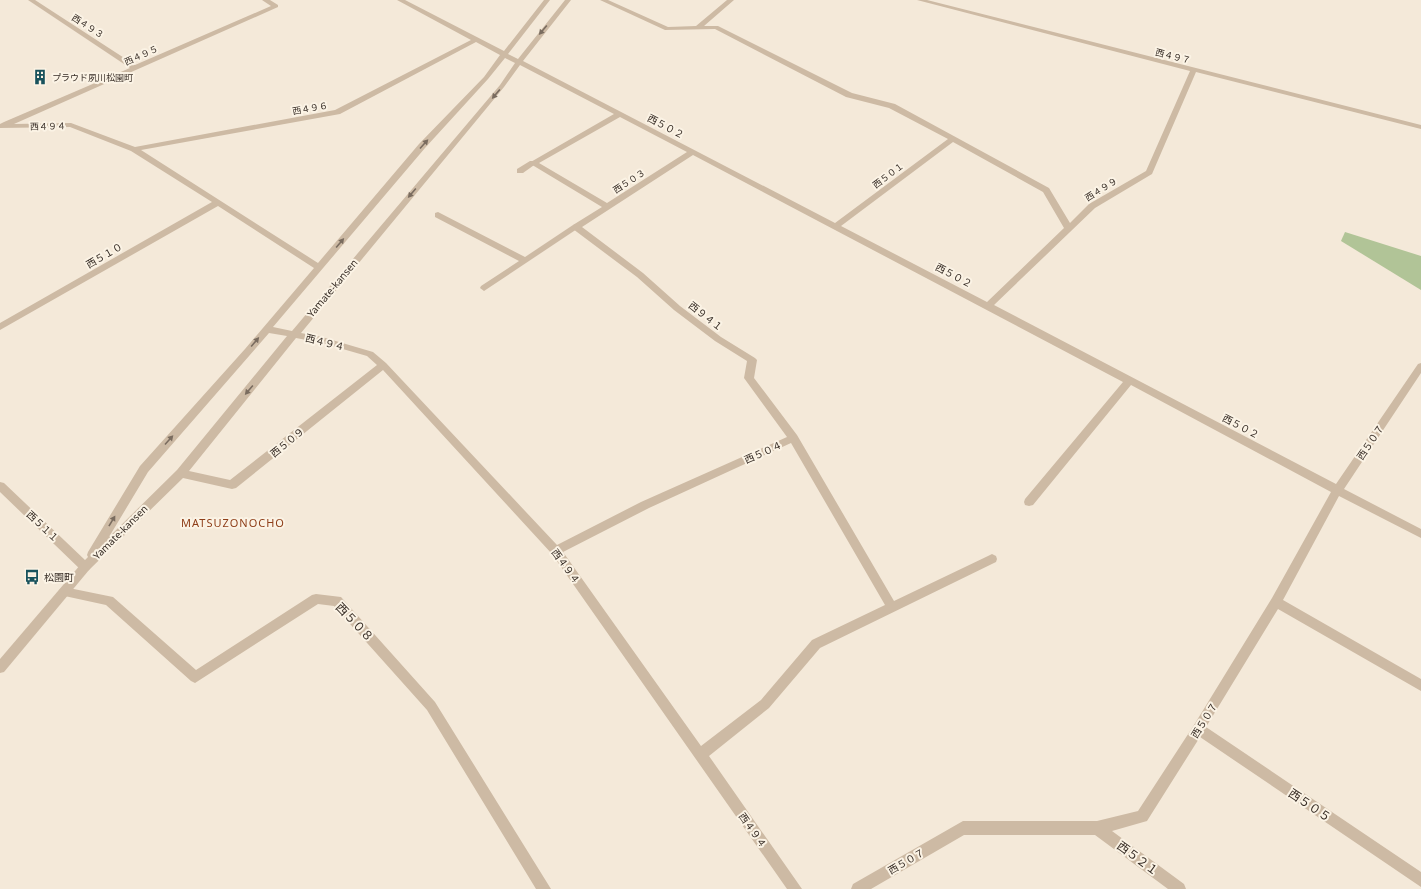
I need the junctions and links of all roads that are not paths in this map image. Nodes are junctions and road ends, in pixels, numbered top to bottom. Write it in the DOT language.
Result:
graph roads {
  1 [pos="31,0"];
  2 [pos="265,0"];
  3 [pos="400,0"];
  4 [pos="547,0"];
  5 [pos="568,0"];
  6 [pos="603,0"];
  7 [pos="731,0"];
  8 [pos="920,0"];
  9 [pos="697,28"];
  10 [pos="475,40"];
  11 [pos="504,54"];
  12 [pos="520,63"];
  13 [pos="135,68"];
  14 [pos="1194,70"];
  15 [pos="620,114"];
  16 [pos="2,127"];
  17 [pos="1421,127"];
  18 [pos="953,139"];
  19 [pos="134,148"];
  20 [pos="693,152"];
  21 [pos="533,163"];
  22 [pos="520,171"];
  23 [pos="219,202"];
  24 [pos="608,207"];
  25 [pos="438,215"];
  26 [pos="836,226"];
  27 [pos="576,227"];
  28 [pos="1068,227"];
  29 [pos="525,261"];
  30 [pos="319,267"];
  31 [pos="484,288"];
  32 [pos="988,306"];
  33 [pos="0,327"];
  34 [pos="266,329"];
  35 [pos="294,335"];
  36 [pos="383,365"];
  37 [pos="1421,366"];
  38 [pos="1130,380"];
  39 [pos="793,438"];
  40 [pos="180,473"];
  41 [pos="0,486"];
  42 [pos="1338,489"];
  43 [pos="1029,502"];
  44 [pos="1421,534"];
  45 [pos="556,550"];
  46 [pos="992,559"];
  47 [pos="85,566"];
  48 [pos="64,592"];
  49 [pos="1276,602"];
  50 [pos="892,607"];
  51 [pos="0,668"];
  52 [pos="1421,685"];
  53 [pos="1198,729"];
  54 [pos="700,755"];
  55 [pos="1097,828"];
  56 [pos="1421,880"];
  57 [pos="544,889"];
  58 [pos="794,889"];
  59 [pos="858,889"];
  60 [pos="1180,889"];
  1 -- 13 [label="street, 西４９３"];
  2 -- 13 [label="street, 西４９５"];
  3 -- 10 [label="street, 西５０２"];
  4 -- 11 [label="street, Yamate-kansen"];
  5 -- 12 [label="street, Yamate-kansen, one-way"];
  6 -- 9 [label="street"];
  7 -- 9 [label="street"];
  8 -- 14 [label="street, 西４９７"];
  9 -- 18 [label="street"];
  10 -- 11 [label="street, 西５０２"];
  10 -- 19 [label="street, 西４９６"];
  11 -- 12 [label="street, 西５０２"];
  30 -- 11 [label="street, Yamate-kansen, one-way"];
  12 -- 15 [label="street, 西５０２"];
  12 -- 35 [label="street, Yamate-kansen, one-way"];
  13 -- 16 [label="street, 西４９５"];
  14 -- 17 [label="street, 西４９７"];
  14 -- 28 [label="street, 西４９９"];
  15 -- 20 [label="street, 西５０２"];
  15 -- 21 [label="street"];
  16 -- 19 [label="street, 西４９４"];
  18 -- 26 [label="street, 西５０１"];
  18 -- 28 [label="street"];
  19 -- 23 [label="street, 西４９４"];
  20 -- 24 [label="street, 西５０３"];
  20 -- 26 [label="street, 西５０２"];
  21 -- 22 [label="street"];
  21 -- 24 [label="street"];
  23 -- 30 [label="street, 西４９４"];
  23 -- 33 [label="street, 西５１０"];
  24 -- 27 [label="street, 西５０３"];
  25 -- 29 [label="street"];
  26 -- 32 [label="street, 西５０２"];
  27 -- 29 [label="street, 西５０３"];
  27 -- 39 [label="street, 西９４１"];
  28 -- 32 [label="street, 西４９９"];
  29 -- 31 [label="street, 西５０３"];
  30 -- 34 [label="street, Yamate-kansen"];
  32 -- 38 [label="street, 西５０２"];
  34 -- 35 [label="street, 西４９４"];
  47 -- 34 [label="street, Yamate-kansen, one-way"];
  35 -- 36 [label="street, 西４９４"];
  35 -- 40 [label="street, Yamate-kansen, one-way"];
  36 -- 40 [label="street, 西５０９"];
  36 -- 45 [label="street, 西４９４"];
  37 -- 42 [label="street, 西５０７"];
  38 -- 42 [label="street, 西５０２"];
  38 -- 43 [label="street"];
  39 -- 45 [label="street, 西５０４"];
  39 -- 50 [label="street, 西５０４"];
  40 -- 47 [label="street, Yamate-kansen"];
  41 -- 47 [label="street, 西５１１"];
  42 -- 44 [label="street, 西５０２"];
  42 -- 49 [label="street, 西５０７"];
  45 -- 54 [label="street, 西４９４"];
  46 -- 50 [label="street"];
  47 -- 48 [label="street, Yamate-kansen"];
  48 -- 51 [label="street, Yamate-kansen"];
  48 -- 57 [label="street, 西５０８"];
  49 -- 52 [label="street"];
  49 -- 53 [label="street, 西５０７"];
  50 -- 54 [label="street"];
  53 -- 55 [label="street, 西５０７"];
  53 -- 56 [label="street, 西５０５"];
  54 -- 58 [label="street, 西４９４"];
  55 -- 59 [label="street, 西５０７"];
  55 -- 60 [label="street, 西５２１"];
}
